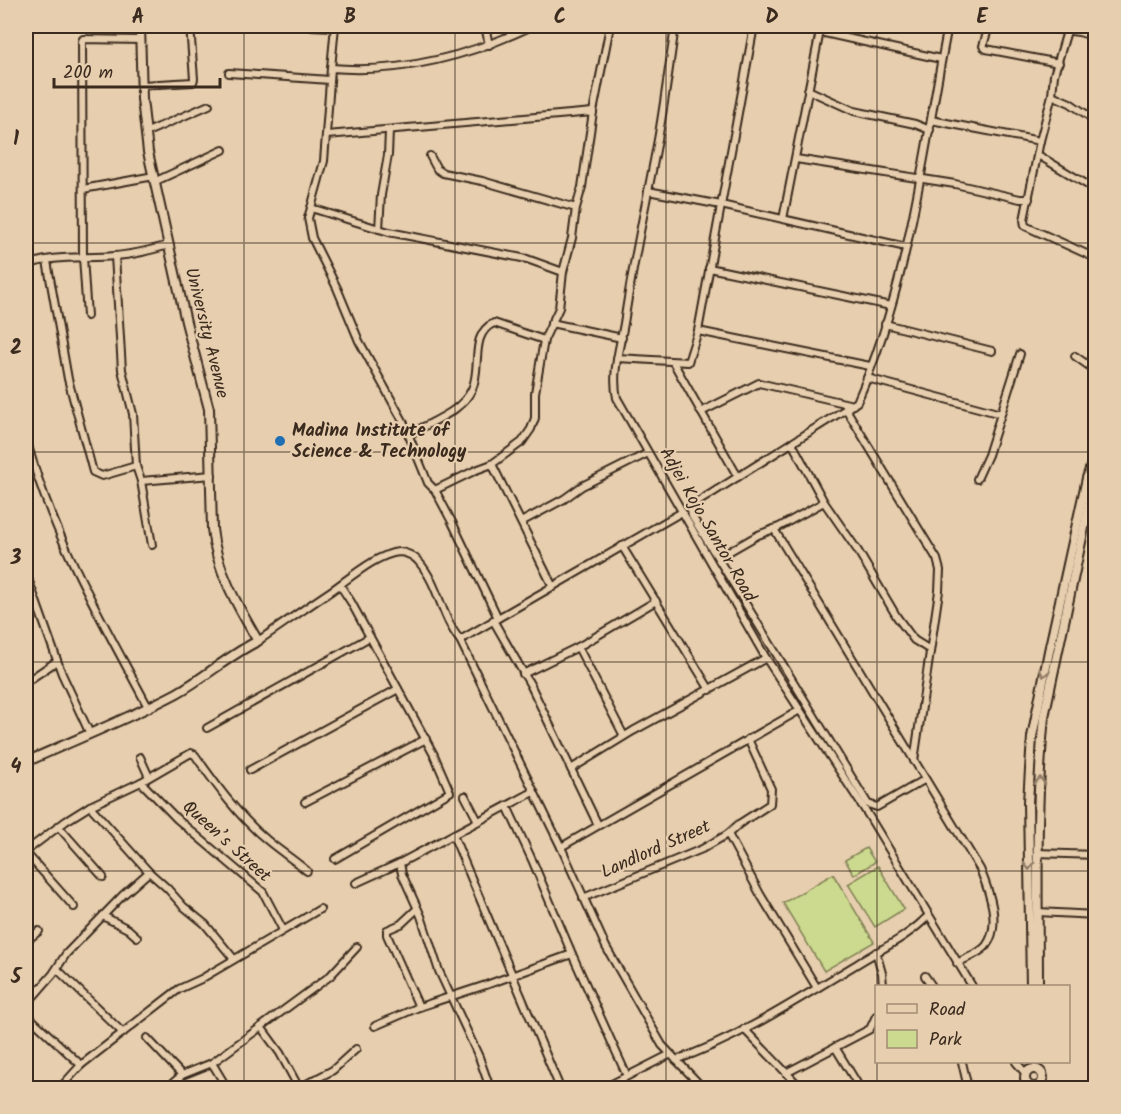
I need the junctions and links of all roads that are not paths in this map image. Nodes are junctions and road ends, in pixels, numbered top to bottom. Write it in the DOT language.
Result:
graph roads {
  1 [pos="140,26"];
  2 [pos="190,26"];
  3 [pos="310,26"];
  4 [pos="335,26"];
  5 [pos="485,26"];
  6 [pos="532,26"];
  7 [pos="610,26"];
  8 [pos="675,26"];
  9 [pos="754,26"];
  10 [pos="948,26"];
  11 [pos="989,26"];
  12 [pos="1032,26"];
  13 [pos="820,29"];
  14 [pos="1067,31"];
  15 [pos="141,40"];
  16 [pos="1095,40"];
  17 [pos="489,45"];
  18 [pos="941,59"];
  19 [pos="1059,63"];
  20 [pos="331,68"];
  21 [pos="229,73"];
  22 [pos="330,80"];
  23 [pos="142,85"];
  24 [pos="808,90"];
  25 [pos="1052,95"];
  26 [pos="209,105"];
  27 [pos="593,112"];
  28 [pos="931,120"];
  29 [pos="1095,121"];
  30 [pos="930,130"];
  31 [pos="389,131"];
  32 [pos="145,133"];
  33 [pos="327,135"];
  34 [pos="1040,141"];
  35 [pos="223,150"];
  36 [pos="1038,155"];
  37 [pos="430,156"];
  38 [pos="796,159"];
  39 [pos="155,178"];
  40 [pos="920,180"];
  41 [pos="26,185"];
  42 [pos="83,189"];
  43 [pos="1095,190"];
  44 [pos="648,191"];
  45 [pos="26,193"];
  46 [pos="1029,199"];
  47 [pos="721,205"];
  48 [pos="311,208"];
  49 [pos="576,208"];
  50 [pos="783,219"];
  51 [pos="379,228"];
  52 [pos="169,245"];
  53 [pos="906,247"];
  54 [pos="115,256"];
  55 [pos="1091,256"];
  56 [pos="83,257"];
  57 [pos="47,261"];
  58 [pos="28,265"];
  59 [pos="710,268"];
  60 [pos="563,272"];
  61 [pos="891,306"];
  62 [pos="87,316"];
  63 [pos="551,323"];
  64 [pos="885,324"];
  65 [pos="698,331"];
  66 [pos="622,338"];
  67 [pos="544,340"];
  68 [pos="992,351"];
  69 [pos="1020,354"];
  70 [pos="1074,356"];
  71 [pos="616,358"];
  72 [pos="673,362"];
  73 [pos="870,366"];
  74 [pos="1095,370"];
  75 [pos="867,378"];
  76 [pos="853,405"];
  77 [pos="846,410"];
  78 [pos="701,412"];
  79 [pos="1001,414"];
  80 [pos="409,435"];
  81 [pos="26,438"];
  82 [pos="792,443"];
  83 [pos="1095,452"];
  84 [pos="648,453"];
  85 [pos="492,464"];
  86 [pos="136,466"];
  87 [pos="1095,471"];
  88 [pos="212,475"];
  89 [pos="738,477"];
  90 [pos="976,479"];
  91 [pos="141,481"];
  92 [pos="435,490"];
  93 [pos="824,502"];
  94 [pos="682,512"];
  95 [pos="1085,518"];
  96 [pos="1095,520"];
  97 [pos="521,522"];
  98 [pos="774,530"];
  99 [pos="152,545"];
  100 [pos="622,546"];
  101 [pos="718,558"];
  102 [pos="26,573"];
  103 [pos="340,585"];
  104 [pos="553,587"];
  105 [pos="656,601"];
  106 [pos="38,605"];
  107 [pos="26,611"];
  108 [pos="496,619"];
  109 [pos="370,637"];
  110 [pos="258,640"];
  111 [pos="460,640"];
  112 [pos="578,647"];
  113 [pos="930,650"];
  114 [pos="766,658"];
  115 [pos="57,662"];
  116 [pos="524,674"];
  117 [pos="26,682"];
  118 [pos="398,689"];
  119 [pos="710,690"];
  120 [pos="148,707"];
  121 [pos="800,710"];
  122 [pos="207,728"];
  123 [pos="90,734"];
  124 [pos="624,736"];
  125 [pos="748,739"];
  126 [pos="426,740"];
  127 [pos="140,757"];
  128 [pos="914,761"];
  129 [pos="26,762"];
  130 [pos="571,769"];
  131 [pos="250,770"];
  132 [pos="149,777"];
  133 [pos="924,780"];
  134 [pos="141,782"];
  135 [pos="533,792"];
  136 [pos="465,796"];
  137 [pos="304,802"];
  138 [pos="90,806"];
  139 [pos="507,806"];
  140 [pos="478,821"];
  141 [pos="598,825"];
  142 [pos="58,826"];
  143 [pos="728,834"];
  144 [pos="453,835"];
  145 [pos="561,847"];
  146 [pos="26,852"];
  147 [pos="1037,853"];
  148 [pos="1095,855"];
  149 [pos="334,859"];
  150 [pos="400,863"];
  151 [pos="307,871"];
  152 [pos="149,872"];
  153 [pos="103,878"];
  154 [pos="356,883"];
  155 [pos="583,898"];
  156 [pos="74,907"];
  157 [pos="320,909"];
  158 [pos="417,909"];
  159 [pos="1038,912"];
  160 [pos="1095,915"];
  161 [pos="103,916"];
  162 [pos="928,916"];
  163 [pos="284,930"];
  164 [pos="39,931"];
  165 [pos="138,937"];
  166 [pos="26,941"];
  167 [pos="357,947"];
  168 [pos="876,952"];
  169 [pos="572,954"];
  170 [pos="234,959"];
  171 [pos="957,963"];
  172 [pos="57,969"];
  173 [pos="512,974"];
  174 [pos="925,976"];
  175 [pos="883,985"];
  176 [pos="931,985"];
  177 [pos="971,985"];
  178 [pos="1031,985"];
  179 [pos="1038,985"];
  180 [pos="817,988"];
  181 [pos="451,997"];
  182 [pos="26,1005"];
  183 [pos="419,1007"];
  184 [pos="26,1014"];
  185 [pos="875,1018"];
  186 [pos="375,1026"];
  187 [pos="261,1027"];
  188 [pos="744,1029"];
  189 [pos="123,1033"];
  190 [pos="147,1038"];
  191 [pos="835,1047"];
  192 [pos="356,1049"];
  193 [pos="669,1054"];
  194 [pos="675,1060"];
  195 [pos="962,1063"];
  196 [pos="212,1064"];
  197 [pos="81,1065"];
  198 [pos="1033,1067"];
  199 [pos="786,1073"];
  200 [pos="182,1075"];
  201 [pos="627,1076"];
  202 [pos="1037,1087"];
  203 [pos="299,1088"];
  204 [pos="700,1088"];
  205 [pos="60,1089"];
  206 [pos="167,1089"];
  207 [pos="227,1089"];
  208 [pos="490,1089"];
  209 [pos="560,1089"];
  210 [pos="604,1089"];
  211 [pos="801,1089"];
  212 [pos="860,1089"];
  213 [pos="968,1089"];
  1 -- 15 [label="street, University Avenue"];
  2 -- 23 [label="street"];
  3 -- 4 [label="street"];
  4 -- 20 [label="street"];
  5 -- 17 [label="street"];
  6 -- 17 [label="street"];
  7 -- 27 [label="street"];
  8 -- 44 [label="street, Adjei Kojo Santor Road"];
  9 -- 47 [label="street"];
  10 -- 18 [label="street"];
  11 -- 19 [label="street"];
  12 -- 14 [label="street"];
  13 -- 18 [label="street"];
  13 -- 24 [label="street"];
  14 -- 16 [label="street"];
  14 -- 19 [label="street"];
  15 -- 23 [label="street, University Avenue"];
  15 -- 42 [label="street"];
  17 -- 20 [label="street"];
  18 -- 28 [label="street"];
  19 -- 25 [label="street"];
  20 -- 22 [label="street"];
  21 -- 22 [label="street"];
  22 -- 33 [label="street"];
  23 -- 32 [label="street, University Avenue"];
  24 -- 30 [label="street"];
  24 -- 38 [label="street"];
  25 -- 29 [label="street"];
  25 -- 34 [label="street"];
  26 -- 32 [label="street"];
  27 -- 31 [label="street"];
  27 -- 49 [label="street"];
  28 -- 30 [label="street"];
  28 -- 34 [label="street"];
  30 -- 40 [label="street"];
  31 -- 33 [label="street"];
  31 -- 51 [label="street"];
  32 -- 39 [label="street, University Avenue"];
  33 -- 48 [label="street"];
  34 -- 36 [label="street"];
  35 -- 39 [label="street"];
  36 -- 43 [label="street"];
  36 -- 46 [label="street"];
  37 -- 49 [label="street"];
  38 -- 40 [label="street"];
  38 -- 50 [label="street"];
  39 -- 42 [label="street"];
  39 -- 52 [label="street, University Avenue"];
  40 -- 46 [label="street"];
  40 -- 53 [label="street"];
  41 -- 45 [label="street"];
  42 -- 56 [label="street"];
  44 -- 47 [label="street"];
  44 -- 66 [label="street, Adjei Kojo Santor Road"];
  45 -- 58 [label="street"];
  46 -- 55 [label="street"];
  47 -- 50 [label="street"];
  47 -- 59 [label="street"];
  48 -- 51 [label="street"];
  48 -- 80 [label="street"];
  49 -- 60 [label="street"];
  50 -- 53 [label="street"];
  51 -- 60 [label="street"];
  52 -- 54 [label="street"];
  52 -- 88 [label="street, University Avenue"];
  53 -- 61 [label="street"];
  54 -- 56 [label="street"];
  54 -- 86 [label="street"];
  56 -- 57 [label="street"];
  56 -- 62 [label="street"];
  57 -- 58 [label="street"];
  57 -- 86 [label="street"];
  59 -- 61 [label="street"];
  59 -- 65 [label="street"];
  60 -- 63 [label="street"];
  61 -- 64 [label="street"];
  63 -- 66 [label="street"];
  63 -- 67 [label="street"];
  64 -- 68 [label="street"];
  64 -- 73 [label="street"];
  65 -- 72 [label="street"];
  65 -- 73 [label="street"];
  66 -- 71 [label="street, Adjei Kojo Santor Road"];
  67 -- 80 [label="street"];
  67 -- 85 [label="street"];
  69 -- 79 [label="street"];
  70 -- 74 [label="street"];
  71 -- 72 [label="street"];
  71 -- 84 [label="street, Adjei Kojo Santor Road"];
  72 -- 78 [label="street"];
  73 -- 75 [label="street"];
  75 -- 76 [label="street"];
  75 -- 79 [label="street"];
  76 -- 77 [label="street"];
  76 -- 78 [label="street"];
  77 -- 82 [label="street"];
  77 -- 113 [label="street"];
  78 -- 89 [label="street"];
  79 -- 90 [label="street"];
  80 -- 92 [label="street"];
  81 -- 120 [label="street"];
  82 -- 89 [label="street"];
  82 -- 93 [label="street"];
  83 -- 178 [label="street, one-way"];
  84 -- 94 [label="street, Adjei Kojo Santor Road"];
  84 -- 97 [label="street"];
  85 -- 92 [label="street"];
  85 -- 97 [label="street"];
  86 -- 91 [label="street"];
  87 -- 95 [label="street"];
  88 -- 91 [label="street"];
  88 -- 110 [label="street, University Avenue"];
  89 -- 101 [label="street"];
  91 -- 99 [label="street"];
  92 -- 108 [label="street"];
  93 -- 98 [label="street"];
  93 -- 113 [label="street"];
  94 -- 100 [label="street"];
  94 -- 114 [label="street, Adjei Kojo Santor Road"];
  95 -- 96 [label="street"];
  147 -- 95 [label="street, one-way"];
  97 -- 104 [label="street"];
  98 -- 101 [label="street"];
  98 -- 128 [label="street"];
  100 -- 104 [label="street"];
  100 -- 105 [label="street"];
  101 -- 133 [label="street"];
  102 -- 106 [label="street"];
  103 -- 109 [label="street"];
  103 -- 110 [label="street"];
  103 -- 111 [label="street"];
  104 -- 108 [label="street"];
  105 -- 112 [label="street"];
  105 -- 119 [label="street"];
  106 -- 107 [label="street"];
  106 -- 115 [label="street"];
  108 -- 111 [label="street"];
  108 -- 116 [label="street"];
  109 -- 118 [label="street"];
  109 -- 122 [label="street"];
  110 -- 120 [label="street"];
  111 -- 135 [label="street"];
  112 -- 116 [label="street"];
  112 -- 124 [label="street"];
  113 -- 128 [label="street"];
  114 -- 119 [label="street"];
  114 -- 121 [label="street, Adjei Kojo Santor Road"];
  115 -- 117 [label="street"];
  115 -- 123 [label="street"];
  116 -- 130 [label="street"];
  118 -- 126 [label="street"];
  118 -- 131 [label="street"];
  119 -- 124 [label="street"];
  120 -- 123 [label="street"];
  121 -- 125 [label="street"];
  121 -- 162 [label="street, Adjei Kojo Santor Road"];
  123 -- 129 [label="street"];
  124 -- 130 [label="street"];
  125 -- 141 [label="street"];
  125 -- 143 [label="street, Landlord Street"];
  126 -- 137 [label="street"];
  126 -- 149 [label="street"];
  127 -- 132 [label="street"];
  128 -- 133 [label="street"];
  130 -- 141 [label="street"];
  132 -- 134 [label="street"];
  132 -- 151 [label="street"];
  133 -- 171 [label="street"];
  134 -- 138 [label="street"];
  134 -- 163 [label="street, Queen’s Street"];
  135 -- 139 [label="street"];
  135 -- 145 [label="street"];
  136 -- 140 [label="street"];
  138 -- 142 [label="street"];
  138 -- 152 [label="street"];
  139 -- 140 [label="street"];
  139 -- 169 [label="street"];
  140 -- 144 [label="street"];
  141 -- 145 [label="street"];
  142 -- 146 [label="street"];
  142 -- 153 [label="street"];
  143 -- 155 [label="street, Landlord Street"];
  143 -- 180 [label="street"];
  144 -- 150 [label="street"];
  144 -- 173 [label="street"];
  145 -- 155 [label="street"];
  146 -- 156 [label="street"];
  147 -- 148 [label="street"];
  147 -- 159 [label="street"];
  150 -- 154 [label="street"];
  150 -- 158 [label="street"];
  152 -- 161 [label="street"];
  152 -- 170 [label="street"];
  155 -- 193 [label="street"];
  157 -- 163 [label="street"];
  158 -- 181 [label="street"];
  158 -- 183 [label="street"];
  159 -- 160 [label="street"];
  159 -- 179 [label="street"];
  161 -- 165 [label="street"];
  161 -- 172 [label="street"];
  162 -- 168 [label="street"];
  162 -- 171 [label="street, Adjei Kojo Santor Road"];
  163 -- 170 [label="street"];
  164 -- 166 [label="street"];
  167 -- 187 [label="street"];
  168 -- 175 [label="street"];
  168 -- 180 [label="street"];
  169 -- 173 [label="street"];
  169 -- 201 [label="street"];
  170 -- 189 [label="street"];
  171 -- 177 [label="street, Adjei Kojo Santor Road"];
  172 -- 182 [label="street"];
  172 -- 189 [label="street"];
  173 -- 181 [label="street"];
  173 -- 209 [label="street"];
  174 -- 176 [label="street"];
  180 -- 188 [label="street"];
  181 -- 183 [label="street"];
  181 -- 208 [label="street"];
  183 -- 186 [label="street"];
  184 -- 197 [label="street"];
  185 -- 191 [label="street"];
  187 -- 196 [label="street"];
  187 -- 203 [label="street"];
  188 -- 194 [label="street"];
  188 -- 199 [label="street"];
  189 -- 197 [label="street"];
  190 -- 200 [label="street"];
  191 -- 199 [label="street"];
  191 -- 212 [label="street"];
  192 -- 203 [label="street"];
  193 -- 194 [label="street"];
  193 -- 201 [label="street"];
  194 -- 204 [label="street"];
  195 -- 213 [label="street"];
  196 -- 200 [label="street"];
  196 -- 207 [label="street"];
  197 -- 205 [label="street"];
  198 -- 202 [label="street"];
  198 -- 202 [label="street"];
  199 -- 211 [label="street"];
  200 -- 206 [label="street"];
  201 -- 210 [label="street"];
}
